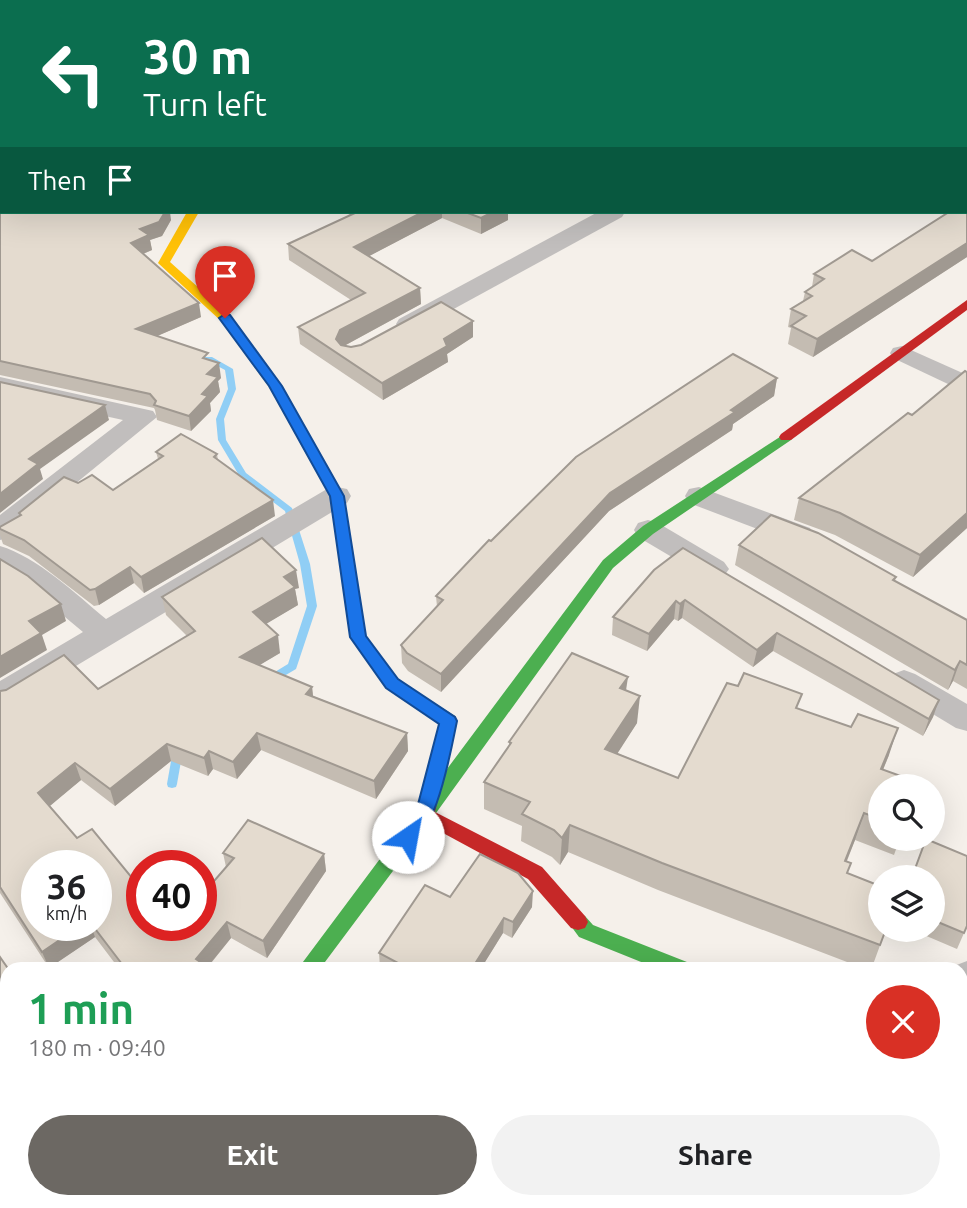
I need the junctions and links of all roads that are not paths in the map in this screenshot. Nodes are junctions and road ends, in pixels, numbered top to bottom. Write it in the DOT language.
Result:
graph roads {
  1 [pos="192,214"];
  2 [pos="610,214"];
  3 [pos="967,304"];
  4 [pos="388,335"];
  5 [pos="902,353"];
  6 [pos="967,385"];
  7 [pos="1,387"];
  8 [pos="337,496"];
  9 [pos="699,496"];
  10 [pos="0,530"];
  11 [pos="648,530"];
  12 [pos="824,544"];
  13 [pos="0,556"];
  14 [pos="743,586"];
  15 [pos="104,634"];
  16 [pos="884,670"];
  17 [pos="0,696"];
  18 [pos="967,719"];
  19 [pos="425,815"];
  20 [pos="313,962"];
  21 [pos="665,962"];
  1 -- 8 [label="street"];
  2 -- 4 [label="street"];
  3 -- 5 [label="street"];
  5 -- 6 [label="street"];
  5 -- 9 [label="street"];
  7 -- 10 [label="street"];
  8 -- 15 [label="street"];
  8 -- 19 [label="street"];
  9 -- 11 [label="street"];
  9 -- 12 [label="street"];
  11 -- 14 [label="street"];
  11 -- 19 [label="street"];
  13 -- 15 [label="street"];
  15 -- 17 [label="street"];
  16 -- 18 [label="street"];
  19 -- 20 [label="street"];
  19 -- 21 [label="street"];
}
